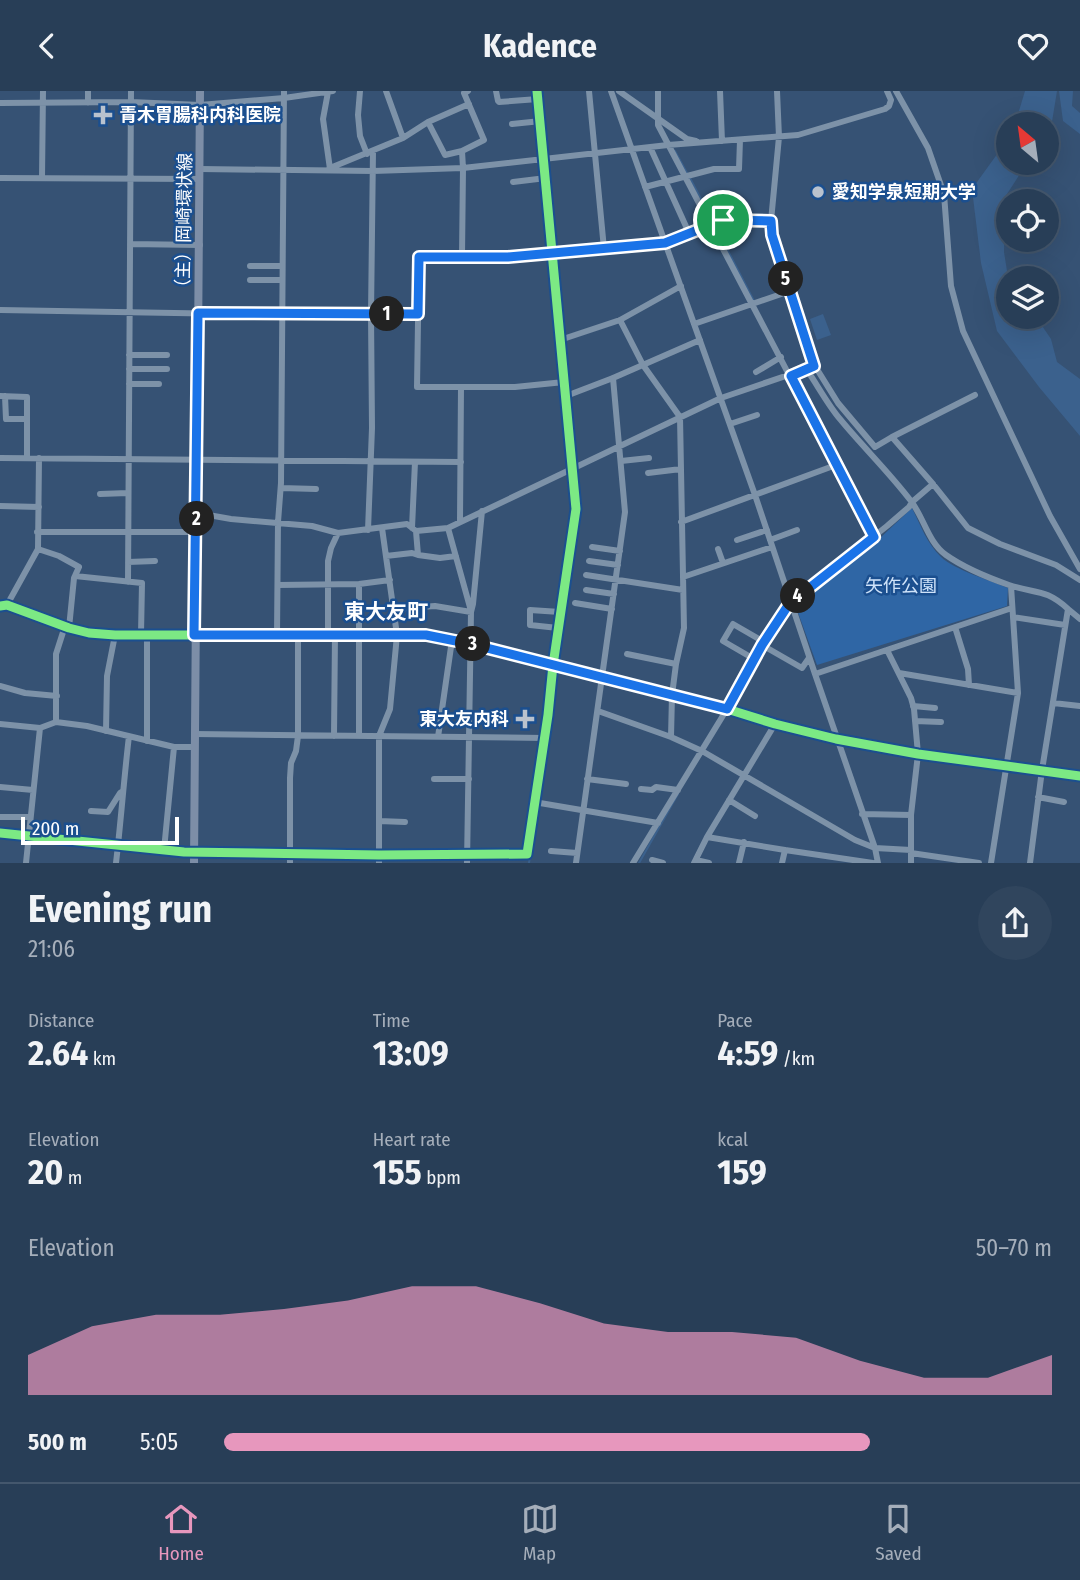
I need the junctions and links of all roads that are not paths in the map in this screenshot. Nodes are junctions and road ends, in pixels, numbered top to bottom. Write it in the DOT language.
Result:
graph roads {
  1 [pos="43,91"];
  2 [pos="88,91"];
  3 [pos="131,91"];
  4 [pos="200,91"];
  5 [pos="331,91"];
  6 [pos="360,91"];
  7 [pos="386,91"];
  8 [pos="468,91"];
  9 [pos="496,91"];
  10 [pos="589,91"];
  11 [pos="611,91"];
  12 [pos="619,91"];
  13 [pos="657,91"];
  14 [pos="720,91"];
  15 [pos="777,91"];
  16 [pos="887,91"];
  17 [pos="896,91"];
  18 [pos="284,95"];
  19 [pos="538,95"];
  20 [pos="0,103"];
  21 [pos="42,103"];
  22 [pos="88,103"];
  23 [pos="131,103"];
  24 [pos="469,104"];
  25 [pos="200,105"];
  26 [pos="659,120"];
  27 [pos="541,121"];
  28 [pos="428,123"];
  29 [pos="512,124"];
  30 [pos="779,137"];
  31 [pos="402,138"];
  32 [pos="740,140"];
  33 [pos="722,141"];
  34 [pos="710,142"];
  35 [pos="668,145"];
  36 [pos="650,147"];
  37 [pos="632,149"];
  38 [pos="462,151"];
  39 [pos="370,153"];
  40 [pos="595,153"];
  41 [pos="545,158"];
  42 [pos="463,168"];
  43 [pos="200,169"];
  44 [pos="283,170"];
  45 [pos="330,170"];
  46 [pos="373,171"];
  47 [pos="685,177"];
  48 [pos="0,178"];
  49 [pos="42,178"];
  50 [pos="546,178"];
  51 [pos="130,179"];
  52 [pos="200,179"];
  53 [pos="513,181"];
  54 [pos="666,181"];
  55 [pos="645,187"];
  56 [pos="771,221"];
  57 [pos="711,225"];
  58 [pos="689,233"];
  59 [pos="665,243"];
  60 [pos="130,244"];
  61 [pos="200,245"];
  62 [pos="604,249"];
  63 [pos="553,254"];
  64 [pos="462,257"];
  65 [pos="250,266"];
  66 [pos="282,266"];
  67 [pos="250,280"];
  68 [pos="282,281"];
  69 [pos="681,286"];
  70 [pos="790,291"];
  71 [pos="752,304"];
  72 [pos="0,310"];
  73 [pos="130,311"];
  74 [pos="198,313"];
  75 [pos="282,313"];
  76 [pos="371,314"];
  77 [pos="418,314"];
  78 [pos="620,320"];
  79 [pos="694,324"];
  80 [pos="560,340"];
  81 [pos="700,340"];
  82 [pos="129,355"];
  83 [pos="167,355"];
  84 [pos="781,357"];
  85 [pos="643,365"];
  86 [pos="811,368"];
  87 [pos="129,369"];
  88 [pos="167,369"];
  89 [pos="756,372"];
  90 [pos="791,376"];
  91 [pos="613,378"];
  92 [pos="564,382"];
  93 [pos="130,384"];
  94 [pos="159,384"];
  95 [pos="461,387"];
  96 [pos="975,395"];
  97 [pos="2,396"];
  98 [pos="566,396"];
  99 [pos="721,398"];
  100 [pos="757,415"];
  101 [pos="680,418"];
  102 [pos="27,419"];
  103 [pos="730,424"];
  104 [pos="892,437"];
  105 [pos="620,446"];
  106 [pos="0,458"];
  107 [pos="39,458"];
  108 [pos="649,458"];
  109 [pos="27,459"];
  110 [pos="129,459"];
  111 [pos="281,459"];
  112 [pos="197,460"];
  113 [pos="415,461"];
  114 [pos="621,461"];
  115 [pos="371,462"];
  116 [pos="461,462"];
  117 [pos="836,465"];
  118 [pos="572,468"];
  119 [pos="681,469"];
  120 [pos="648,473"];
  121 [pos="933,484"];
  122 [pos="281,488"];
  123 [pos="316,489"];
  124 [pos="128,493"];
  125 [pos="100,494"];
  126 [pos="755,495"];
  127 [pos="912,502"];
  128 [pos="0,506"];
  129 [pos="39,507"];
  130 [pos="482,511"];
  131 [pos="197,513"];
  132 [pos="460,521"];
  133 [pos="278,522"];
  134 [pos="681,522"];
  135 [pos="382,528"];
  136 [pos="448,528"];
  137 [pos="414,529"];
  138 [pos="368,530"];
  139 [pos="766,530"];
  140 [pos="797,530"];
  141 [pos="128,531"];
  142 [pos="37,532"];
  143 [pos="197,532"];
  144 [pos="338,533"];
  145 [pos="874,537"];
  146 [pos="737,540"];
  147 [pos="771,543"];
  148 [pos="592,547"];
  149 [pos="38,549"];
  150 [pos="718,549"];
  151 [pos="620,551"];
  152 [pos="418,555"];
  153 [pos="386,556"];
  154 [pos="456,556"];
  155 [pos="155,561"];
  156 [pos="589,561"];
  157 [pos="128,562"];
  158 [pos="723,563"];
  159 [pos="618,565"];
  160 [pos="1080,569"];
  161 [pos="586,575"];
  162 [pos="75,576"];
  163 [pos="683,576"];
  164 [pos="616,579"];
  165 [pos="390,580"];
  166 [pos="1080,580"];
  167 [pos="128,582"];
  168 [pos="328,584"];
  169 [pos="278,585"];
  170 [pos="359,585"];
  171 [pos="1011,586"];
  172 [pos="586,590"];
  173 [pos="682,590"];
  174 [pos="614,594"];
  175 [pos="791,602"];
  176 [pos="575,603"];
  177 [pos="3,606"];
  178 [pos="611,608"];
  179 [pos="1012,608"];
  180 [pos="1068,609"];
  181 [pos="395,610"];
  182 [pos="471,612"];
  183 [pos="561,612"];
  184 [pos="1013,617"];
  185 [pos="1080,619"];
  186 [pos="1065,625"];
  187 [pos="67,627"];
  188 [pos="955,627"];
  189 [pos="558,628"];
  190 [pos="144,634"];
  191 [pos="332,634"];
  192 [pos="359,634"];
  193 [pos="115,635"];
  194 [pos="194,635"];
  195 [pos="277,635"];
  196 [pos="298,635"];
  197 [pos="397,635"];
  198 [pos="452,640"];
  199 [pos="763,643"];
  200 [pos="471,644"];
  201 [pos="887,650"];
  202 [pos="626,654"];
  203 [pos="809,658"];
  204 [pos="754,659"];
  205 [pos="552,664"];
  206 [pos="676,664"];
  207 [pos="899,673"];
  208 [pos="814,674"];
  209 [pos="602,678"];
  210 [pos="969,685"];
  211 [pos="0,686"];
  212 [pos="1018,693"];
  213 [pos="672,695"];
  214 [pos="57,696"];
  215 [pos="1053,703"];
  216 [pos="913,706"];
  217 [pos="1080,706"];
  218 [pos="935,708"];
  219 [pos="727,709"];
  220 [pos="598,711"];
  221 [pos="915,720"];
  222 [pos="56,722"];
  223 [pos="941,722"];
  224 [pos="0,724"];
  225 [pos="775,724"];
  226 [pos="40,729"];
  227 [pos="106,731"];
  228 [pos="194,734"];
  229 [pos="129,736"];
  230 [pos="298,736"];
  231 [pos="334,736"];
  232 [pos="359,736"];
  233 [pos="379,736"];
  234 [pos="438,737"];
  235 [pos="470,737"];
  236 [pos="671,737"];
  237 [pos="545,738"];
  238 [pos="836,739"];
  239 [pos="147,741"];
  240 [pos="174,747"];
  241 [pos="195,747"];
  242 [pos="702,751"];
  243 [pos="918,754"];
  244 [pos="1006,765"];
  245 [pos="1042,770"];
  246 [pos="743,776"];
  247 [pos="1080,776"];
  248 [pos="433,779"];
  249 [pos="469,779"];
  250 [pos="587,779"];
  251 [pos="625,784"];
  252 [pos="0,787"];
  253 [pos="640,789"];
  254 [pos="33,790"];
  255 [pos="678,790"];
  256 [pos="123,792"];
  257 [pos="1038,797"];
  258 [pos="729,800"];
  259 [pos="534,802"];
  260 [pos="1064,802"];
  261 [pos="582,809"];
  262 [pos="91,811"];
  263 [pos="862,814"];
  264 [pos="911,815"];
  265 [pos="755,816"];
  266 [pos="1,817"];
  267 [pos="30,817"];
  268 [pos="379,821"];
  269 [pos="405,822"];
  270 [pos="658,823"];
  271 [pos="0,833"];
  272 [pos="29,836"];
  273 [pos="707,837"];
  274 [pos="744,842"];
  275 [pos="118,845"];
  276 [pos="875,848"];
  277 [pos="164,849"];
  278 [pos="785,850"];
  279 [pos="551,851"];
  280 [pos="194,852"];
  281 [pos="911,852"];
  282 [pos="577,853"];
  283 [pos="290,854"];
  284 [pos="467,854"];
  285 [pos="379,859"];
  286 [pos="652,860"];
  287 [pos="695,861"];
  288 [pos="858,861"];
  289 [pos="26,863"];
  290 [pos="116,863"];
  291 [pos="194,863"];
  292 [pos="290,863"];
  293 [pos="467,863"];
  294 [pos="576,863"];
  295 [pos="634,863"];
  296 [pos="663,863"];
  297 [pos="709,863"];
  298 [pos="739,863"];
  299 [pos="782,863"];
  300 [pos="876,863"];
  301 [pos="911,863"];
  302 [pos="979,863"];
  303 [pos="991,863"];
  304 [pos="1030,863"];
  1 -- 21 [label="street"];
  2 -- 22 [label="street"];
  3 -- 23 [label="street"];
  4 -- 25 [label="main road, （主）岡崎環状線"];
  5 -- 18 [label="street"];
  5 -- 45 [label="street"];
  6 -- 39 [label="street"];
  7 -- 31 [label="street"];
  8 -- 24 [label="street"];
  9 -- 19 [label="street"];
  10 -- 40 [label="street"];
  11 -- 37 [label="street"];
  12 -- 26 [label="street"];
  13 -- 26 [label="street"];
  14 -- 33 [label="street"];
  15 -- 30 [label="street"];
  16 -- 30 [label="street"];
  17 -- 160 [label="street"];
  18 -- 25 [label="street"];
  18 -- 44 [label="street"];
  19 -- 27 [label="street"];
  20 -- 21 [label="street"];
  21 -- 22 [label="street"];
  21 -- 49 [label="street"];
  22 -- 23 [label="street"];
  23 -- 25 [label="street"];
  23 -- 51 [label="street"];
  24 -- 28 [label="street"];
  24 -- 38 [label="street"];
  25 -- 43 [label="main road, （主）岡崎環状線"];
  26 -- 34 [label="street"];
  26 -- 35 [label="street"];
  27 -- 29 [label="street"];
  27 -- 41 [label="street"];
  28 -- 31 [label="street"];
  28 -- 38 [label="street"];
  30 -- 32 [label="street"];
  30 -- 56 [label="street"];
  31 -- 39 [label="street"];
  32 -- 33 [label="street"];
  32 -- 47 [label="street"];
  33 -- 34 [label="street"];
  34 -- 35 [label="street"];
  35 -- 36 [label="street"];
  35 -- 47 [label="street"];
  36 -- 37 [label="street"];
  36 -- 54 [label="street"];
  37 -- 40 [label="street"];
  37 -- 55 [label="street"];
  38 -- 42 [label="street"];
  39 -- 45 [label="street"];
  39 -- 46 [label="street"];
  40 -- 41 [label="street"];
  40 -- 62 [label="street"];
  41 -- 42 [label="street"];
  41 -- 50 [label="street"];
  42 -- 46 [label="street"];
  42 -- 64 [label="street"];
  43 -- 44 [label="street"];
  43 -- 52 [label="main road, （主）岡崎環状線"];
  44 -- 45 [label="street"];
  44 -- 66 [label="street"];
  45 -- 46 [label="street"];
  46 -- 76 [label="street"];
  47 -- 54 [label="street"];
  47 -- 57 [label="street"];
  48 -- 49 [label="street"];
  49 -- 51 [label="street"];
  50 -- 53 [label="street"];
  50 -- 63 [label="street"];
  51 -- 52 [label="street"];
  51 -- 60 [label="street"];
  52 -- 61 [label="main road, （主）岡崎環状線"];
  54 -- 55 [label="street"];
  54 -- 58 [label="street"];
  55 -- 59 [label="street"];
  56 -- 57 [label="street"];
  56 -- 70 [label="street"];
  57 -- 58 [label="street"];
  57 -- 71 [label="street"];
  58 -- 59 [label="street"];
  59 -- 62 [label="street"];
  59 -- 69 [label="street"];
  60 -- 61 [label="street"];
  60 -- 73 [label="street"];
  61 -- 74 [label="main road, （主）岡崎環状線"];
  62 -- 63 [label="street"];
  63 -- 64 [label="street"];
  63 -- 80 [label="street"];
  64 -- 77 [label="street"];
  65 -- 66 [label="street"];
  66 -- 68 [label="street"];
  67 -- 68 [label="street"];
  68 -- 75 [label="street"];
  69 -- 78 [label="street"];
  69 -- 79 [label="street"];
  70 -- 71 [label="street"];
  70 -- 86 [label="street"];
  71 -- 79 [label="street"];
  71 -- 84 [label="street"];
  72 -- 73 [label="street"];
  73 -- 74 [label="street"];
  73 -- 82 [label="street"];
  74 -- 75 [label="street"];
  74 -- 112 [label="main road, （主）岡崎環状線"];
  75 -- 76 [label="street"];
  75 -- 111 [label="street"];
  76 -- 77 [label="street"];
  76 -- 115 [label="street"];
  77 -- 95 [label="street"];
  78 -- 80 [label="street"];
  78 -- 85 [label="street"];
  79 -- 81 [label="street"];
  80 -- 92 [label="street"];
  81 -- 85 [label="street"];
  81 -- 99 [label="street"];
  82 -- 83 [label="street"];
  82 -- 87 [label="street"];
  84 -- 89 [label="street"];
  84 -- 90 [label="street"];
  85 -- 91 [label="street"];
  85 -- 101 [label="street"];
  86 -- 90 [label="street"];
  86 -- 104 [label="street"];
  86 -- 127 [label="street"];
  87 -- 88 [label="street"];
  87 -- 93 [label="street"];
  90 -- 99 [label="street"];
  90 -- 117 [label="street"];
  91 -- 98 [label="street"];
  91 -- 105 [label="street"];
  92 -- 95 [label="street"];
  92 -- 98 [label="street"];
  93 -- 94 [label="street"];
  93 -- 110 [label="street"];
  95 -- 116 [label="street"];
  96 -- 104 [label="street"];
  97 -- 102 [label="street"];
  97 -- 102 [label="street"];
  98 -- 118 [label="street"];
  99 -- 101 [label="street"];
  99 -- 103 [label="street"];
  100 -- 103 [label="street"];
  101 -- 105 [label="street"];
  101 -- 119 [label="street"];
  102 -- 109 [label="street"];
  103 -- 126 [label="street"];
  104 -- 121 [label="street"];
  105 -- 114 [label="street"];
  105 -- 118 [label="street"];
  106 -- 109 [label="street"];
  107 -- 109 [label="street"];
  107 -- 110 [label="street"];
  107 -- 129 [label="street"];
  108 -- 114 [label="street"];
  110 -- 112 [label="street"];
  110 -- 124 [label="street"];
  111 -- 112 [label="street"];
  111 -- 115 [label="street"];
  111 -- 122 [label="street"];
  112 -- 131 [label="main road, （主）岡崎環状線"];
  113 -- 115 [label="street"];
  113 -- 116 [label="street"];
  113 -- 137 [label="street"];
  114 -- 151 [label="street"];
  115 -- 138 [label="street"];
  116 -- 132 [label="street"];
  117 -- 126 [label="street"];
  117 -- 145 [label="street"];
  118 -- 130 [label="street"];
  118 -- 183 [label="street"];
  119 -- 120 [label="street"];
  119 -- 134 [label="street"];
  121 -- 127 [label="street"];
  121 -- 166 [label="street"];
  122 -- 123 [label="street"];
  122 -- 133 [label="street"];
  124 -- 125 [label="street"];
  124 -- 141 [label="street"];
  126 -- 134 [label="street"];
  126 -- 139 [label="street"];
  127 -- 145 [label="street"];
  127 -- 171 [label="street"];
  128 -- 129 [label="street"];
  129 -- 142 [label="street"];
  130 -- 132 [label="street"];
  130 -- 182 [label="street"];
  131 -- 133 [label="street"];
  131 -- 143 [label="main road, （主）岡崎環状線"];
  132 -- 136 [label="street"];
  133 -- 144 [label="street"];
  133 -- 169 [label="street"];
  134 -- 163 [label="street"];
  135 -- 137 [label="street"];
  135 -- 138 [label="street"];
  135 -- 153 [label="street"];
  136 -- 137 [label="street"];
  136 -- 154 [label="street"];
  137 -- 152 [label="street"];
  138 -- 144 [label="street"];
  139 -- 146 [label="street"];
  139 -- 147 [label="street"];
  140 -- 147 [label="street"];
  141 -- 142 [label="street"];
  141 -- 143 [label="street"];
  141 -- 157 [label="street"];
  142 -- 149 [label="street"];
  143 -- 194 [label="main road, （主）岡崎環状線"];
  144 -- 168 [label="street"];
  145 -- 175 [label="street"];
  147 -- 158 [label="street"];
  147 -- 175 [label="street"];
  148 -- 151 [label="street"];
  149 -- 162 [label="street"];
  149 -- 177 [label="street"];
  150 -- 158 [label="street"];
  151 -- 159 [label="street"];
  152 -- 153 [label="street"];
  152 -- 154 [label="street"];
  153 -- 165 [label="street"];
  154 -- 182 [label="street"];
  155 -- 157 [label="street"];
  156 -- 159 [label="street"];
  157 -- 167 [label="street"];
  158 -- 163 [label="street"];
  159 -- 164 [label="street"];
  161 -- 164 [label="street"];
  162 -- 167 [label="street"];
  162 -- 187 [label="street"];
  163 -- 173 [label="street"];
  164 -- 173 [label="street"];
  164 -- 174 [label="street"];
  165 -- 170 [label="street"];
  165 -- 181 [label="street"];
  167 -- 190 [label="street"];
  168 -- 169 [label="street"];
  168 -- 170 [label="street"];
  168 -- 191 [label="street"];
  169 -- 195 [label="street"];
  170 -- 192 [label="street"];
  171 -- 179 [label="street"];
  171 -- 180 [label="street"];
  172 -- 174 [label="street"];
  173 -- 206 [label="street"];
  174 -- 178 [label="street"];
  175 -- 199 [label="street"];
  175 -- 203 [label="street"];
  176 -- 178 [label="street"];
  177 -- 187 [label="street"];
  178 -- 209 [label="street"];
  179 -- 184 [label="street"];
  179 -- 188 [label="street"];
  180 -- 185 [label="street"];
  180 -- 186 [label="street"];
  181 -- 182 [label="street"];
  181 -- 197 [label="street"];
  182 -- 200 [label="street"];
  183 -- 189 [label="street"];
  183 -- 189 [label="street"];
  184 -- 186 [label="street"];
  184 -- 212 [label="street"];
  186 -- 215 [label="street"];
  187 -- 193 [label="street"];
  187 -- 214 [label="street"];
  188 -- 201 [label="street"];
  188 -- 210 [label="street"];
  189 -- 205 [label="street"];
  190 -- 193 [label="street"];
  190 -- 194 [label="street"];
  190 -- 239 [label="street"];
  191 -- 192 [label="street"];
  191 -- 196 [label="street"];
  191 -- 231 [label="street"];
  192 -- 197 [label="street"];
  192 -- 232 [label="street"];
  193 -- 227 [label="street"];
  194 -- 195 [label="street"];
  194 -- 228 [label="main road, （主）岡崎環状線"];
  195 -- 196 [label="street"];
  196 -- 230 [label="street"];
  197 -- 198 [label="street"];
  197 -- 233 [label="street"];
  198 -- 200 [label="street"];
  198 -- 234 [label="street"];
  199 -- 203 [label="street"];
  199 -- 204 [label="street"];
  199 -- 204 [label="street"];
  200 -- 205 [label="street"];
  200 -- 235 [label="street"];
  201 -- 207 [label="street"];
  201 -- 208 [label="street"];
  202 -- 206 [label="street"];
  203 -- 208 [label="street"];
  204 -- 219 [label="street"];
  205 -- 209 [label="street"];
  205 -- 237 [label="street"];
  206 -- 213 [label="street"];
  207 -- 210 [label="street"];
  207 -- 216 [label="street"];
  208 -- 238 [label="street"];
  209 -- 213 [label="street"];
  209 -- 220 [label="street"];
  210 -- 212 [label="street"];
  211 -- 214 [label="street"];
  212 -- 244 [label="street"];
  213 -- 219 [label="street"];
  213 -- 236 [label="street"];
  214 -- 222 [label="street"];
  215 -- 217 [label="street"];
  215 -- 245 [label="street"];
  216 -- 218 [label="street"];
  216 -- 221 [label="street"];
  219 -- 225 [label="street"];
  219 -- 242 [label="street"];
  220 -- 236 [label="street"];
  220 -- 250 [label="street"];
  221 -- 223 [label="street"];
  221 -- 243 [label="street"];
  222 -- 226 [label="street"];
  222 -- 227 [label="street"];
  224 -- 226 [label="street"];
  225 -- 238 [label="street"];
  225 -- 246 [label="street"];
  226 -- 254 [label="street"];
  227 -- 229 [label="street"];
  228 -- 230 [label="street"];
  228 -- 241 [label="main road, （主）岡崎環状線"];
  229 -- 239 [label="street"];
  229 -- 256 [label="street"];
  230 -- 231 [label="street"];
  230 -- 283 [label="street"];
  231 -- 232 [label="street"];
  232 -- 233 [label="street"];
  233 -- 234 [label="street"];
  233 -- 268 [label="street"];
  234 -- 235 [label="street"];
  235 -- 237 [label="street"];
  235 -- 249 [label="street"];
  236 -- 242 [label="street"];
  237 -- 259 [label="street"];
  238 -- 243 [label="street"];
  238 -- 263 [label="street"];
  239 -- 240 [label="street"];
  240 -- 241 [label="street"];
  240 -- 277 [label="street"];
  241 -- 280 [label="main road, （主）岡崎環状線"];
  242 -- 246 [label="street"];
  242 -- 255 [label="street"];
  243 -- 244 [label="street"];
  243 -- 264 [label="street"];
  244 -- 245 [label="street"];
  244 -- 303 [label="street"];
  245 -- 247 [label="street"];
  245 -- 257 [label="street"];
  246 -- 258 [label="street"];
  246 -- 276 [label="street"];
  248 -- 249 [label="street"];
  249 -- 284 [label="street"];
  250 -- 251 [label="street"];
  250 -- 261 [label="street"];
  252 -- 254 [label="street"];
  253 -- 255 [label="street"];
  254 -- 267 [label="street"];
  255 -- 270 [label="street"];
  256 -- 262 [label="street"];
  256 -- 275 [label="street"];
  257 -- 260 [label="street"];
  257 -- 304 [label="street"];
  258 -- 265 [label="street"];
  258 -- 273 [label="street"];
  259 -- 261 [label="street"];
  259 -- 284 [label="street"];
  261 -- 270 [label="street"];
  261 -- 282 [label="street"];
  263 -- 264 [label="street"];
  263 -- 276 [label="street"];
  264 -- 281 [label="street"];
  266 -- 267 [label="street"];
  267 -- 272 [label="street"];
  268 -- 269 [label="street"];
  268 -- 285 [label="street"];
  270 -- 295 [label="street"];
  271 -- 272 [label="street"];
  272 -- 275 [label="street"];
  272 -- 289 [label="street"];
  273 -- 274 [label="street"];
  273 -- 287 [label="street"];
  274 -- 278 [label="street"];
  274 -- 298 [label="street"];
  275 -- 277 [label="street"];
  275 -- 290 [label="street"];
  276 -- 281 [label="street"];
  276 -- 300 [label="street"];
  277 -- 280 [label="street"];
  278 -- 288 [label="street"];
  278 -- 299 [label="street"];
  279 -- 282 [label="street"];
  280 -- 283 [label="street"];
  280 -- 291 [label="main road, （主）岡崎環状線"];
  281 -- 301 [label="street"];
  281 -- 302 [label="street"];
  282 -- 294 [label="street"];
  283 -- 285 [label="street"];
  283 -- 292 [label="street"];
  284 -- 285 [label="street"];
  284 -- 293 [label="street"];
  286 -- 296 [label="street"];
  287 -- 297 [label="street"];
  288 -- 300 [label="street"];
}
